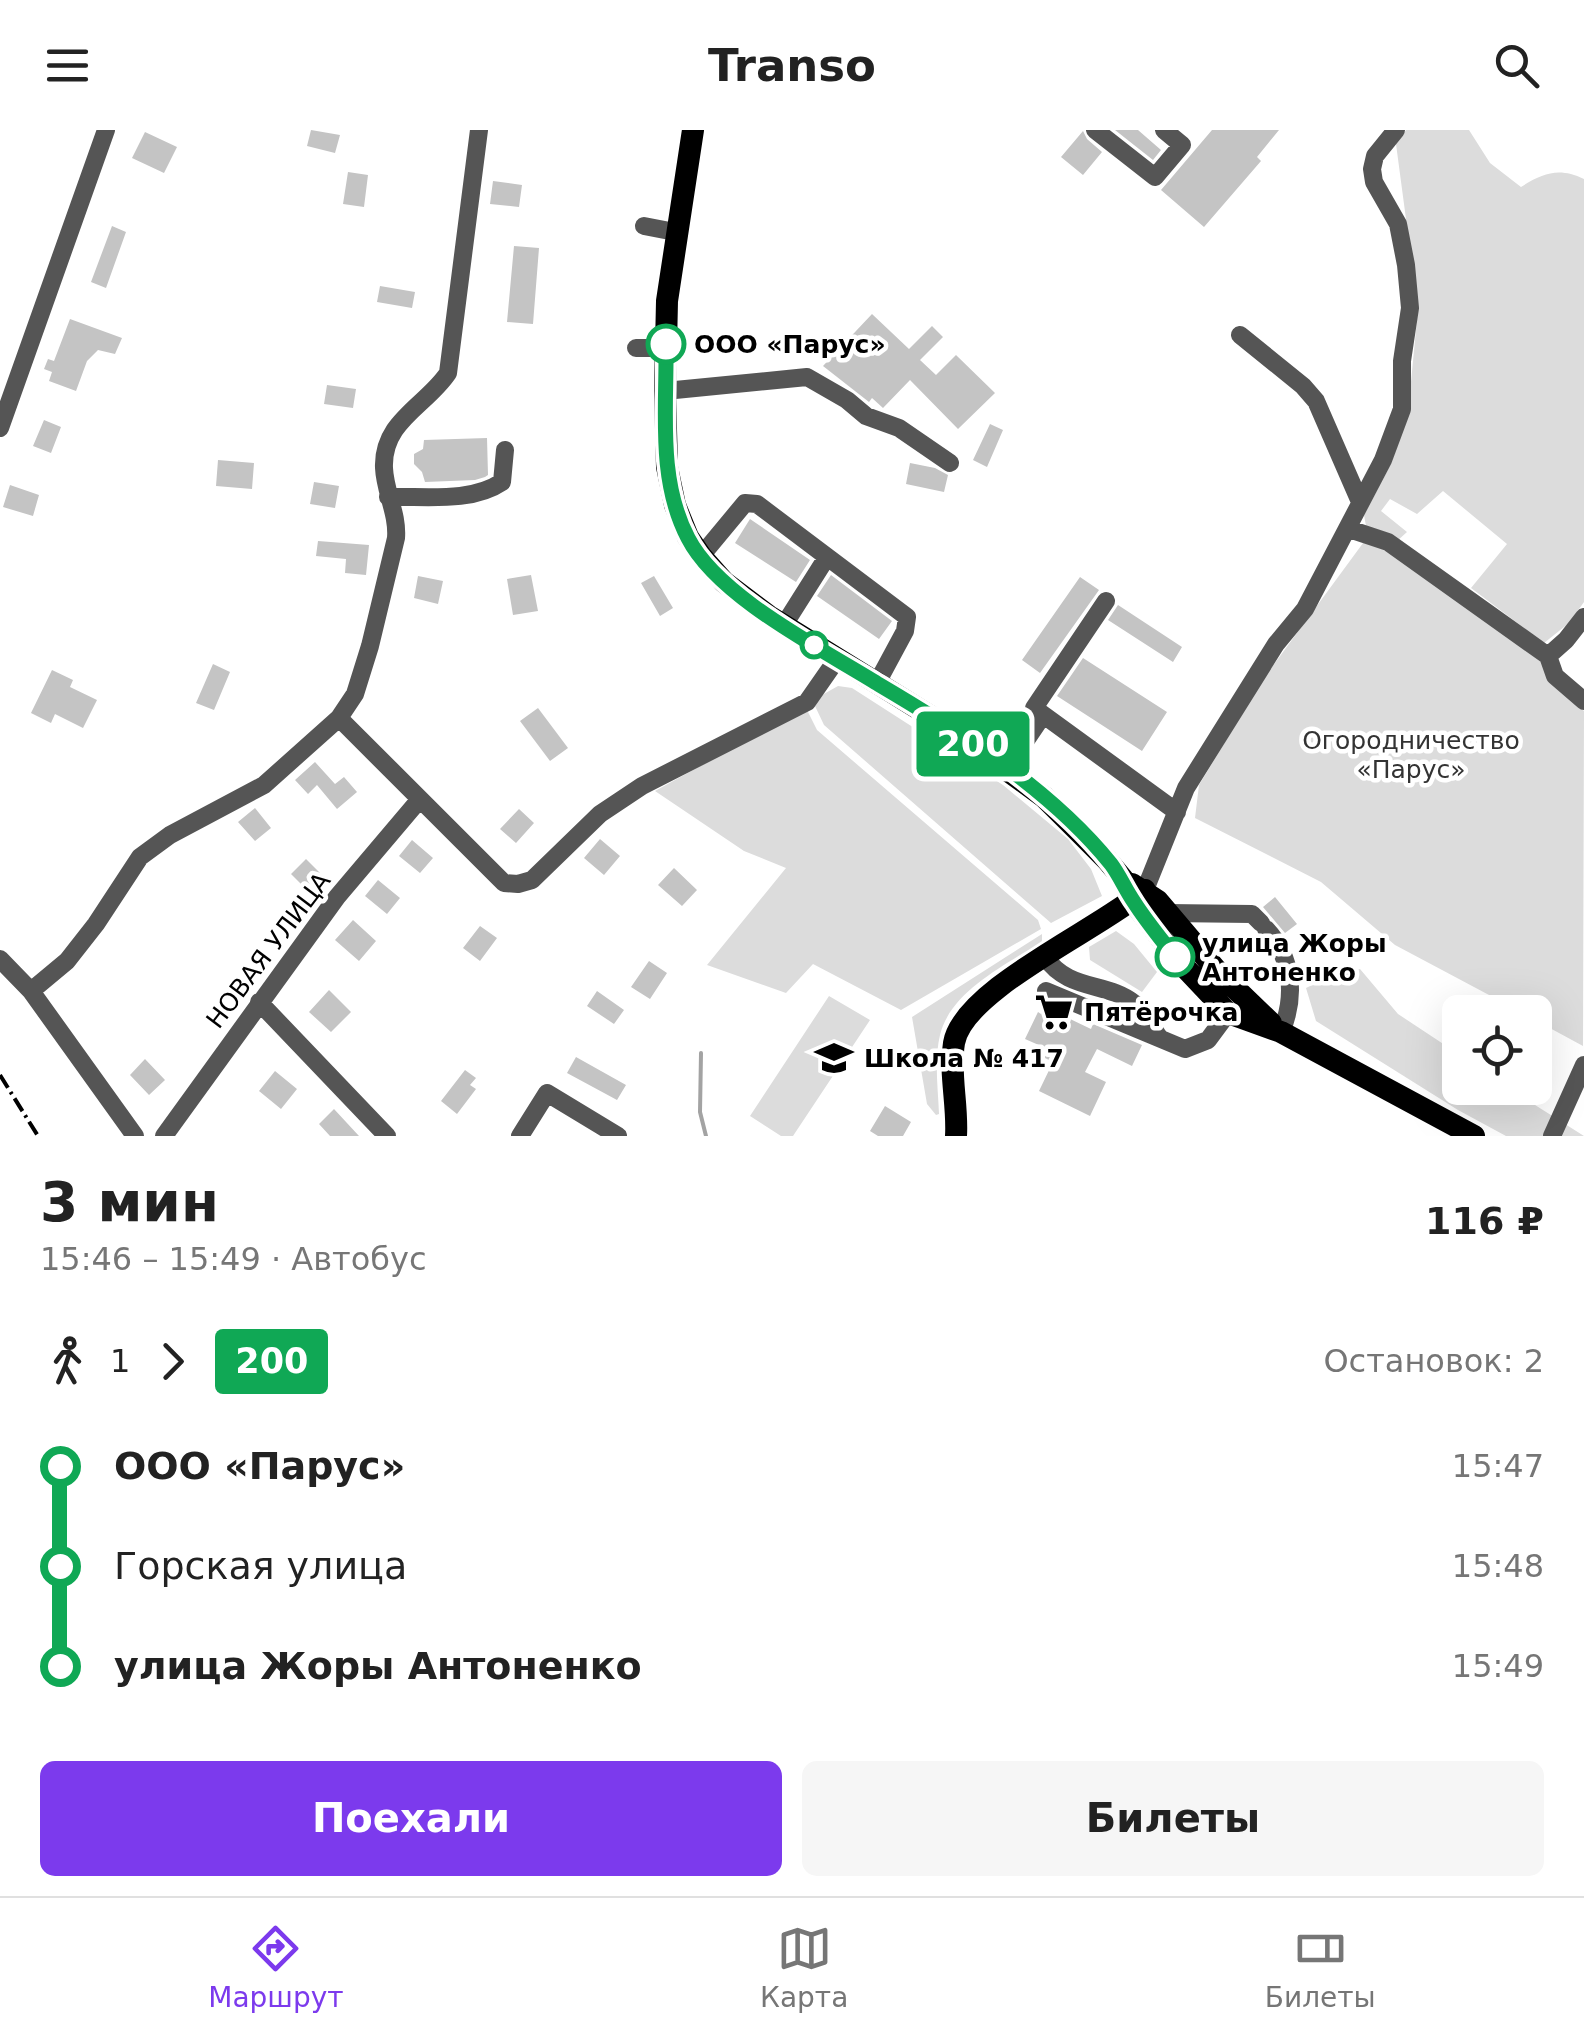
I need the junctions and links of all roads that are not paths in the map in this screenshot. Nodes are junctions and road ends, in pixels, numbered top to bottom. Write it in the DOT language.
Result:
graph roads {
  1 [pos="106,130"];
  2 [pos="479,130"];
  3 [pos="694,130"];
  4 [pos="1094,130"];
  5 [pos="1164,130"];
  6 [pos="1396,130"];
  7 [pos="644,226"];
  8 [pos="676,232"];
  9 [pos="1240,336"];
  10 [pos="636,348"];
  11 [pos="666,348"];
  12 [pos="665,391"];
  13 [pos="0,428"];
  14 [pos="505,450"];
  15 [pos="950,464"];
  16 [pos="388,498"];
  17 [pos="1360,502"];
  18 [pos="1349,529"];
  19 [pos="700,556"];
  20 [pos="828,557"];
  21 [pos="1106,601"];
  22 [pos="1584,618"];
  23 [pos="784,625"];
  24 [pos="1548,656"];
  25 [pos="837,659"];
  26 [pos="877,683"];
  27 [pos="1584,701"];
  28 [pos="1044,715"];
  29 [pos="338,718"];
  30 [pos="1016,755"];
  31 [pos="420,799"];
  32 [pos="1176,812"];
  33 [pos="1133,890"];
  34 [pos="1168,912"];
  35 [pos="1044,958"];
  36 [pos="0,959"];
  37 [pos="1046,991"];
  38 [pos="31,992"];
  39 [pos="1074,992"];
  40 [pos="259,1002"];
  41 [pos="1228,1013"];
  42 [pos="1281,1032"];
  43 [pos="1584,1064"];
  44 [pos="591,1129"];
  45 [pos="135,1136"];
  46 [pos="164,1136"];
  47 [pos="387,1136"];
  48 [pos="520,1136"];
  49 [pos="618,1136"];
  50 [pos="956,1136"];
  51 [pos="1474,1136"];
  52 [pos="1552,1136"];
  1 -- 13 [label="street"];
  2 -- 16 [label="street"];
  3 -- 8 [label="main road"];
  4 -- 5 [label="street"];
  6 -- 17 [label="street"];
  7 -- 8 [label="street"];
  8 -- 11 [label="main road"];
  9 -- 17 [label="street"];
  10 -- 11 [label="street"];
  11 -- 12 [label="main road"];
  12 -- 15 [label="street"];
  12 -- 19 [label="main road"];
  14 -- 16 [label="street"];
  16 -- 29 [label="street"];
  17 -- 18 [label="street"];
  18 -- 24 [label="street"];
  18 -- 32 [label="street"];
  19 -- 20 [label="street"];
  19 -- 23 [label="main road"];
  20 -- 23 [label="street"];
  20 -- 26 [label="street"];
  21 -- 28 [label="street"];
  22 -- 24 [label="street"];
  23 -- 25 [label="main road"];
  24 -- 27 [label="street"];
  25 -- 26 [label="main road"];
  25 -- 31 [label="street"];
  26 -- 33 [label="main road"];
  28 -- 30 [label="street"];
  28 -- 32 [label="street"];
  29 -- 31 [label="street"];
  29 -- 38 [label="street"];
  31 -- 40 [label="street, НОВАЯ УЛИЦА"];
  32 -- 33 [label="street"];
  33 -- 34 [label="main road"];
  33 -- 35 [label="main road"];
  33 -- 41 [label="main road"];
  34 -- 42 [label="main road"];
  34 -- 42 [label="street"];
  35 -- 39 [label="street"];
  35 -- 50 [label="main road"];
  36 -- 38 [label="street"];
  37 -- 39 [label="street"];
  38 -- 45 [label="street"];
  39 -- 41 [label="street"];
  40 -- 46 [label="street, НОВАЯ УЛИЦА"];
  40 -- 47 [label="street"];
  41 -- 42 [label="main road"];
  42 -- 51 [label="main road"];
  43 -- 52 [label="street"];
  44 -- 48 [label="street"];
  44 -- 49 [label="street"];
}
